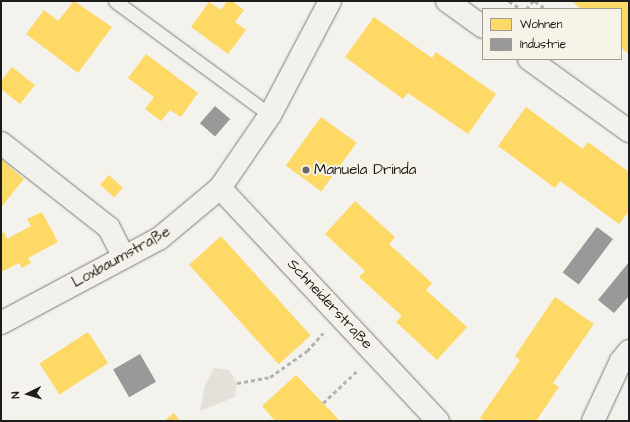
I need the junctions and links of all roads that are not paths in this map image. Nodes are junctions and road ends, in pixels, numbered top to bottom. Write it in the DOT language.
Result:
graph roads {
  1 [pos="115,1"];
  2 [pos="330,1"];
  3 [pos="447,1"];
  4 [pos="482,26"];
  5 [pos="530,60"];
  6 [pos="270,115"];
  7 [pos="629,131"];
  8 [pos="1,143"];
  9 [pos="220,188"];
  10 [pos="124,257"];
  11 [pos="1,323"];
  12 [pos="629,351"];
  13 [pos="438,421"];
  14 [pos="594,421"];
  1 -- 6 [label="lane"];
  2 -- 6 [label="street, Loxbaumstraße"];
  3 -- 4 [label="street"];
  5 -- 7 [label="street"];
  6 -- 9 [label="street, Loxbaumstraße"];
  8 -- 10 [label="street"];
  9 -- 10 [label="street, Loxbaumstraße"];
  9 -- 13 [label="street, Schneiderstraße"];
  10 -- 11 [label="street, Loxbaumstraße"];
  12 -- 14 [label="street"];
}
